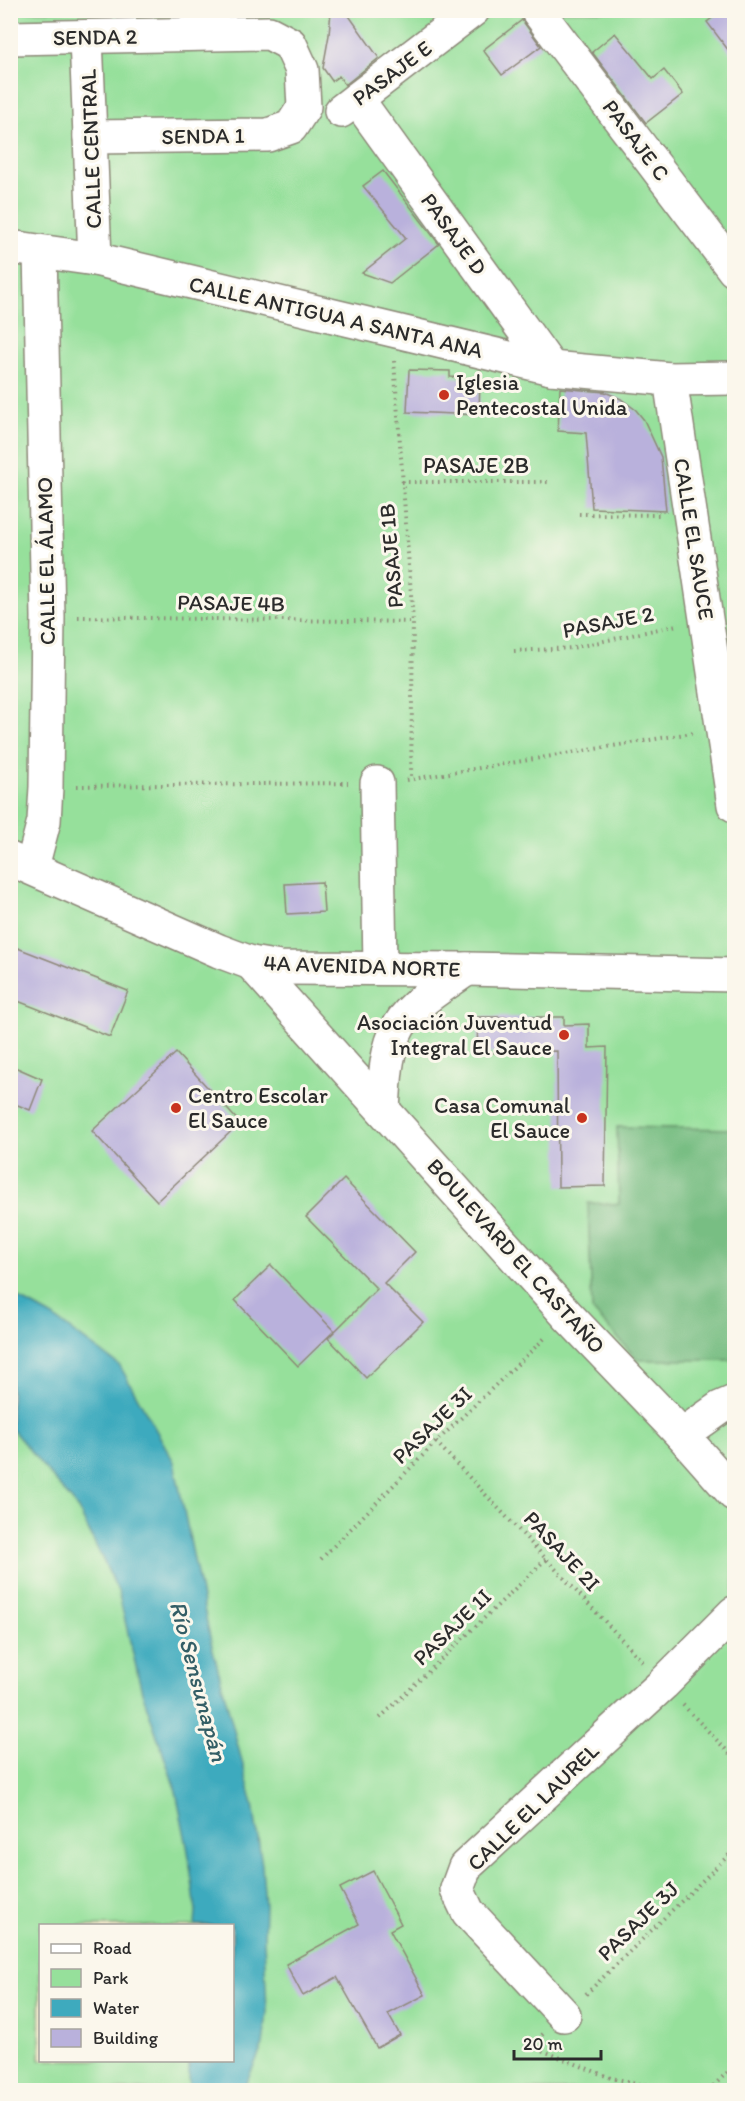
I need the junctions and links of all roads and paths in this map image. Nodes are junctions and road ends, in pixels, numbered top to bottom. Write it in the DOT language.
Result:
graph roads {
  1 [pos="473,10"];
  2 [pos="537,10"];
  3 [pos="10,38"];
  4 [pos="86,38"];
  5 [pos="348,106"];
  6 [pos="304,107"];
  7 [pos="90,137"];
  8 [pos="25,249"];
  9 [pos="95,259"];
  10 [pos="735,270"];
  11 [pos="393,331"];
  12 [pos="551,368"];
  13 [pos="735,378"];
  14 [pos="670,379"];
  15 [pos="402,482"];
  16 [pos="550,482"];
  17 [pos="579,514"];
  18 [pos="691,516"];
  19 [pos="48,617"];
  20 [pos="413,622"];
  21 [pos="717,636"];
  22 [pos="514,651"];
  23 [pos="411,779"];
  24 [pos="377,783"];
  25 [pos="734,797"];
  26 [pos="21,863"];
  27 [pos="251,963"];
  28 [pos="380,968"];
  29 [pos="467,969"];
  30 [pos="735,975"];
  31 [pos="383,1108"];
  32 [pos="568,1316"];
  33 [pos="735,1402"];
  34 [pos="682,1435"];
  35 [pos="436,1442"];
  36 [pos="735,1494"];
  37 [pos="321,1559"];
  38 [pos="546,1559"];
  39 [pos="735,1613"];
  40 [pos="663,1684"];
  41 [pos="380,1718"];
  42 [pos="735,1758"];
  43 [pos="735,1850"];
  44 [pos="564,2015"];
  45 [pos="735,2066"];
  46 [pos="673,2091"];
  47 [pos="709,2091"];
  1 -- 5 [label="street, PASAJE E"];
  2 -- 10 [label="street, PASAJE C"];
  3 -- 4 [label="street, SENDA 2"];
  4 -- 6 [label="street, SENDA 2"];
  4 -- 7 [label="street, CALLE CENTRAL"];
  5 -- 12 [label="street, PASAJE D"];
  6 -- 7 [label="street, SENDA 1"];
  7 -- 9 [label="street, CALLE CENTRAL"];
  8 -- 9 [label="street, CALLE ANTIGUA A SANTA ANA"];
  8 -- 19 [label="street, CALLE EL ÁLAMO"];
  9 -- 11 [label="street, CALLE ANTIGUA A SANTA ANA"];
  11 -- 12 [label="street, CALLE ANTIGUA A SANTA ANA"];
  11 -- 15 [label="path, PASAJE 1B"];
  12 -- 14 [label="street, CALLE ANTIGUA A SANTA ANA"];
  13 -- 14 [label="street, CALLE ANTIGUA A SANTA ANA"];
  14 -- 18 [label="street, CALLE EL SAUCE"];
  15 -- 16 [label="path, PASAJE 2B"];
  15 -- 20 [label="path, PASAJE 1B"];
  17 -- 18 [label="path"];
  18 -- 21 [label="street, CALLE EL SAUCE"];
  19 -- 20 [label="path, PASAJE 4B"];
  19 -- 26 [label="street, CALLE EL ÁLAMO"];
  20 -- 23 [label="path, PASAJE 1B"];
  21 -- 22 [label="path, PASAJE 2"];
  21 -- 25 [label="street, CALLE EL SAUCE"];
  24 -- 28 [label="street"];
  26 -- 27 [label="street, 4A AVENIDA NORTE"];
  27 -- 28 [label="street, 4A AVENIDA NORTE"];
  27 -- 31 [label="street, BOULEVARD EL CASTAÑO"];
  28 -- 29 [label="street, 4A AVENIDA NORTE"];
  29 -- 30 [label="street, 4A AVENIDA NORTE"];
  29 -- 31 [label="street"];
  31 -- 32 [label="street, BOULEVARD EL CASTAÑO"];
  32 -- 34 [label="street, BOULEVARD EL CASTAÑO"];
  32 -- 35 [label="path, PASAJE 3I"];
  33 -- 34 [label="street"];
  34 -- 36 [label="street, BOULEVARD EL CASTAÑO"];
  35 -- 37 [label="path, PASAJE 3I"];
  35 -- 38 [label="path, PASAJE 2I"];
  38 -- 40 [label="path, PASAJE 2I"];
  38 -- 41 [label="path, PASAJE 1I"];
  39 -- 40 [label="street, CALLE EL LAUREL"];
  40 -- 42 [label="path, PASAJE 2I"];
  40 -- 44 [label="street, CALLE EL LAUREL"];
  43 -- 44 [label="path, PASAJE 3J"];
  44 -- 46 [label="path, PASAJE 3J"];
  45 -- 47 [label="path"];
}
